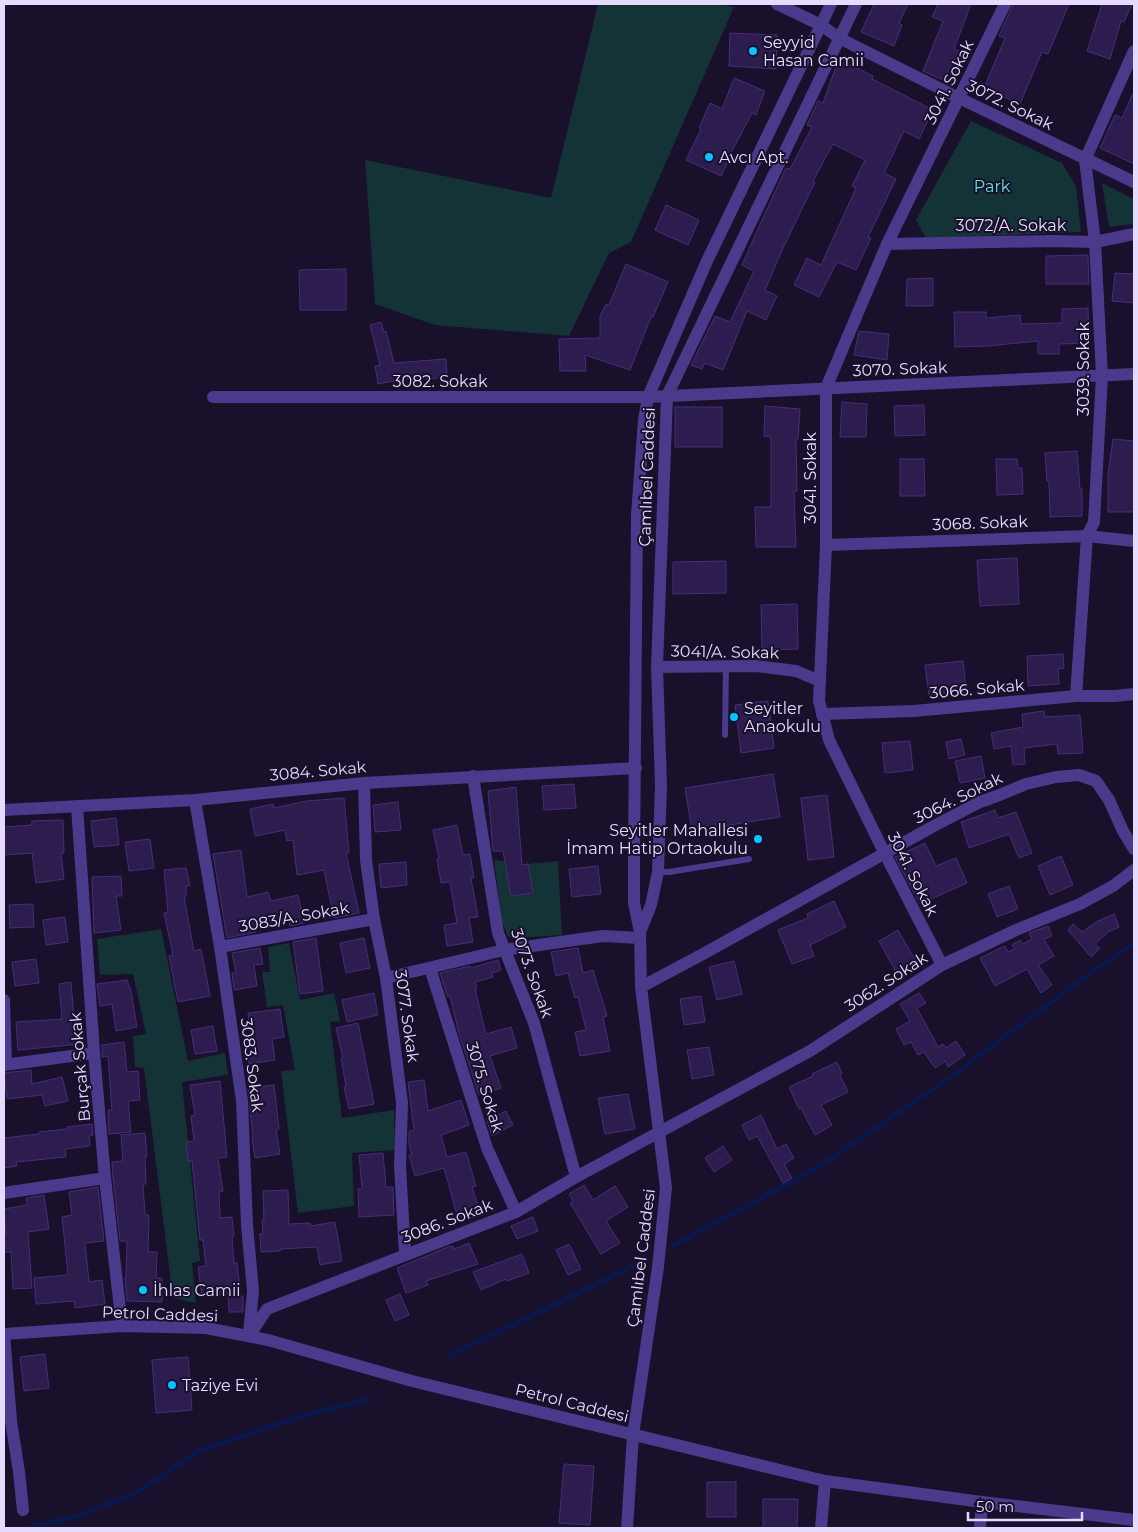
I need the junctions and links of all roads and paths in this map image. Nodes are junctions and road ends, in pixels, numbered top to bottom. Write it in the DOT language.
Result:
graph roads {
  1 [pos="777,4"];
  2 [pos="831,4"];
  3 [pos="856,4"];
  4 [pos="1005,4"];
  5 [pos="821,25"];
  6 [pos="839,38"];
  7 [pos="1134,51"];
  8 [pos="1129,75"];
  9 [pos="959,98"];
  10 [pos="1085,160"];
  11 [pos="1134,182"];
  12 [pos="1134,234"];
  13 [pos="1095,242"];
  14 [pos="887,244"];
  15 [pos="1134,374"];
  16 [pos="1102,376"];
  17 [pos="826,388"];
  18 [pos="666,396"];
  19 [pos="648,397"];
  20 [pos="214,398"];
  21 [pos="1087,536"];
  22 [pos="1134,542"];
  23 [pos="826,545"];
  24 [pos="726,666"];
  25 [pos="657,667"];
  26 [pos="820,681"];
  27 [pos="1134,694"];
  28 [pos="1076,696"];
  29 [pos="822,714"];
  30 [pos="726,736"];
  31 [pos="636,768"];
  32 [pos="474,776"];
  33 [pos="364,783"];
  34 [pos="195,800"];
  35 [pos="77,806"];
  36 [pos="4,810"];
  37 [pos="1134,848"];
  38 [pos="885,854"];
  39 [pos="749,859"];
  40 [pos="1134,870"];
  41 [pos="658,872"];
  42 [pos="374,919"];
  43 [pos="640,935"];
  44 [pos="220,947"];
  45 [pos="504,950"];
  46 [pos="942,965"];
  47 [pos="430,968"];
  48 [pos="386,978"];
  49 [pos="641,986"];
  50 [pos="4,1000"];
  51 [pos="94,1052"];
  52 [pos="5,1064"];
  53 [pos="660,1132"];
  54 [pos="576,1177"];
  55 [pos="106,1178"];
  56 [pos="4,1193"];
  57 [pos="516,1212"];
  58 [pos="405,1254"];
  59 [pos="122,1326"];
  60 [pos="4,1334"];
  61 [pos="249,1336"];
  62 [pos="633,1435"];
  63 [pos="825,1481"];
  64 [pos="982,1502"];
  65 [pos="22,1510"];
  66 [pos="1134,1520"];
  67 [pos="627,1528"];
  68 [pos="822,1528"];
  69 [pos="980,1528"];
  1 -- 5 [label="street, 3072. Sokak"];
  2 -- 5 [label="street, Çamlıbel Caddesi"];
  3 -- 6 [label="street, Çamlıbel Caddesi"];
  4 -- 9 [label="street, 3041. Sokak"];
  5 -- 6 [label="street, 3072. Sokak"];
  5 -- 19 [label="street, Çamlıbel Caddesi"];
  6 -- 9 [label="street, 3072. Sokak"];
  6 -- 18 [label="street, Çamlıbel Caddesi"];
  7 -- 8 [label="street"];
  8 -- 10 [label="street"];
  9 -- 10 [label="street, 3072. Sokak"];
  9 -- 14 [label="street, 3041. Sokak"];
  10 -- 11 [label="street, 3072. Sokak"];
  10 -- 13 [label="street, 3039. Sokak"];
  12 -- 13 [label="street, 3072/A. Sokak"];
  13 -- 14 [label="street, 3072/A. Sokak"];
  13 -- 16 [label="street, 3039. Sokak"];
  14 -- 17 [label="street, 3041. Sokak"];
  15 -- 16 [label="street, 3070. Sokak"];
  16 -- 17 [label="street, 3070. Sokak"];
  16 -- 21 [label="street, 3039. Sokak"];
  17 -- 18 [label="street, 3070. Sokak"];
  17 -- 23 [label="street, 3041. Sokak"];
  18 -- 19 [label="street, 3082. Sokak"];
  18 -- 25 [label="street, Çamlıbel Caddesi"];
  19 -- 20 [label="street, 3082. Sokak"];
  19 -- 31 [label="street, Çamlıbel Caddesi"];
  21 -- 22 [label="street, 3068. Sokak"];
  21 -- 23 [label="street, 3068. Sokak"];
  21 -- 28 [label="street, 3039. Sokak"];
  23 -- 26 [label="street, 3041. Sokak"];
  24 -- 25 [label="street, 3041/A. Sokak"];
  24 -- 26 [label="street, 3041/A. Sokak"];
  24 -- 30 [label="lane"];
  25 -- 41 [label="street, Çamlıbel Caddesi"];
  26 -- 29 [label="street, 3041. Sokak"];
  27 -- 28 [label="street, 3066. Sokak"];
  28 -- 29 [label="street, 3066. Sokak"];
  29 -- 38 [label="street, 3041. Sokak"];
  31 -- 32 [label="street, 3084. Sokak"];
  31 -- 43 [label="street, Çamlıbel Caddesi"];
  32 -- 33 [label="street, 3084. Sokak"];
  32 -- 45 [label="street, 3073. Sokak"];
  33 -- 34 [label="street, 3084. Sokak"];
  33 -- 42 [label="street, 3077. Sokak"];
  34 -- 35 [label="street, 3084. Sokak"];
  34 -- 44 [label="street, 3083. Sokak"];
  35 -- 36 [label="street, 3084. Sokak"];
  35 -- 51 [label="street, Burçak Sokak"];
  37 -- 38 [label="street, 3064. Sokak"];
  38 -- 46 [label="street, 3041. Sokak"];
  38 -- 49 [label="street, 3064. Sokak"];
  39 -- 41 [label="lane"];
  40 -- 46 [label="street, 3062. Sokak"];
  41 -- 43 [label="street, Çamlıbel Caddesi"];
  42 -- 44 [label="street, 3083/A. Sokak"];
  42 -- 48 [label="street, 3077. Sokak"];
  43 -- 45 [label="street"];
  43 -- 49 [label="street, Çamlıbel Caddesi"];
  44 -- 61 [label="street, 3083. Sokak"];
  45 -- 47 [label="street"];
  45 -- 54 [label="street, 3073. Sokak"];
  46 -- 53 [label="street, 3062. Sokak"];
  47 -- 48 [label="street"];
  47 -- 57 [label="street, 3075. Sokak"];
  48 -- 58 [label="street, 3077. Sokak"];
  49 -- 53 [label="street, Çamlıbel Caddesi"];
  50 -- 52 [label="street"];
  51 -- 52 [label="street"];
  51 -- 55 [label="street, Burçak Sokak"];
  53 -- 54 [label="street, 3086. Sokak"];
  53 -- 62 [label="street, Çamlıbel Caddesi"];
  54 -- 57 [label="street, 3086. Sokak"];
  55 -- 56 [label="street"];
  55 -- 59 [label="street, Burçak Sokak"];
  57 -- 58 [label="street, 3086. Sokak"];
  58 -- 61 [label="street, 3086. Sokak"];
  59 -- 60 [label="street, Petrol Caddesi"];
  59 -- 61 [label="street, Petrol Caddesi"];
  60 -- 65 [label="street"];
  61 -- 62 [label="street, Petrol Caddesi"];
  62 -- 63 [label="street, Petrol Caddesi"];
  62 -- 67 [label="street, Çamlıbel Caddesi"];
  63 -- 64 [label="street, Petrol Caddesi"];
  63 -- 68 [label="street"];
  64 -- 66 [label="street, Petrol Caddesi"];
  64 -- 69 [label="street"];
}
